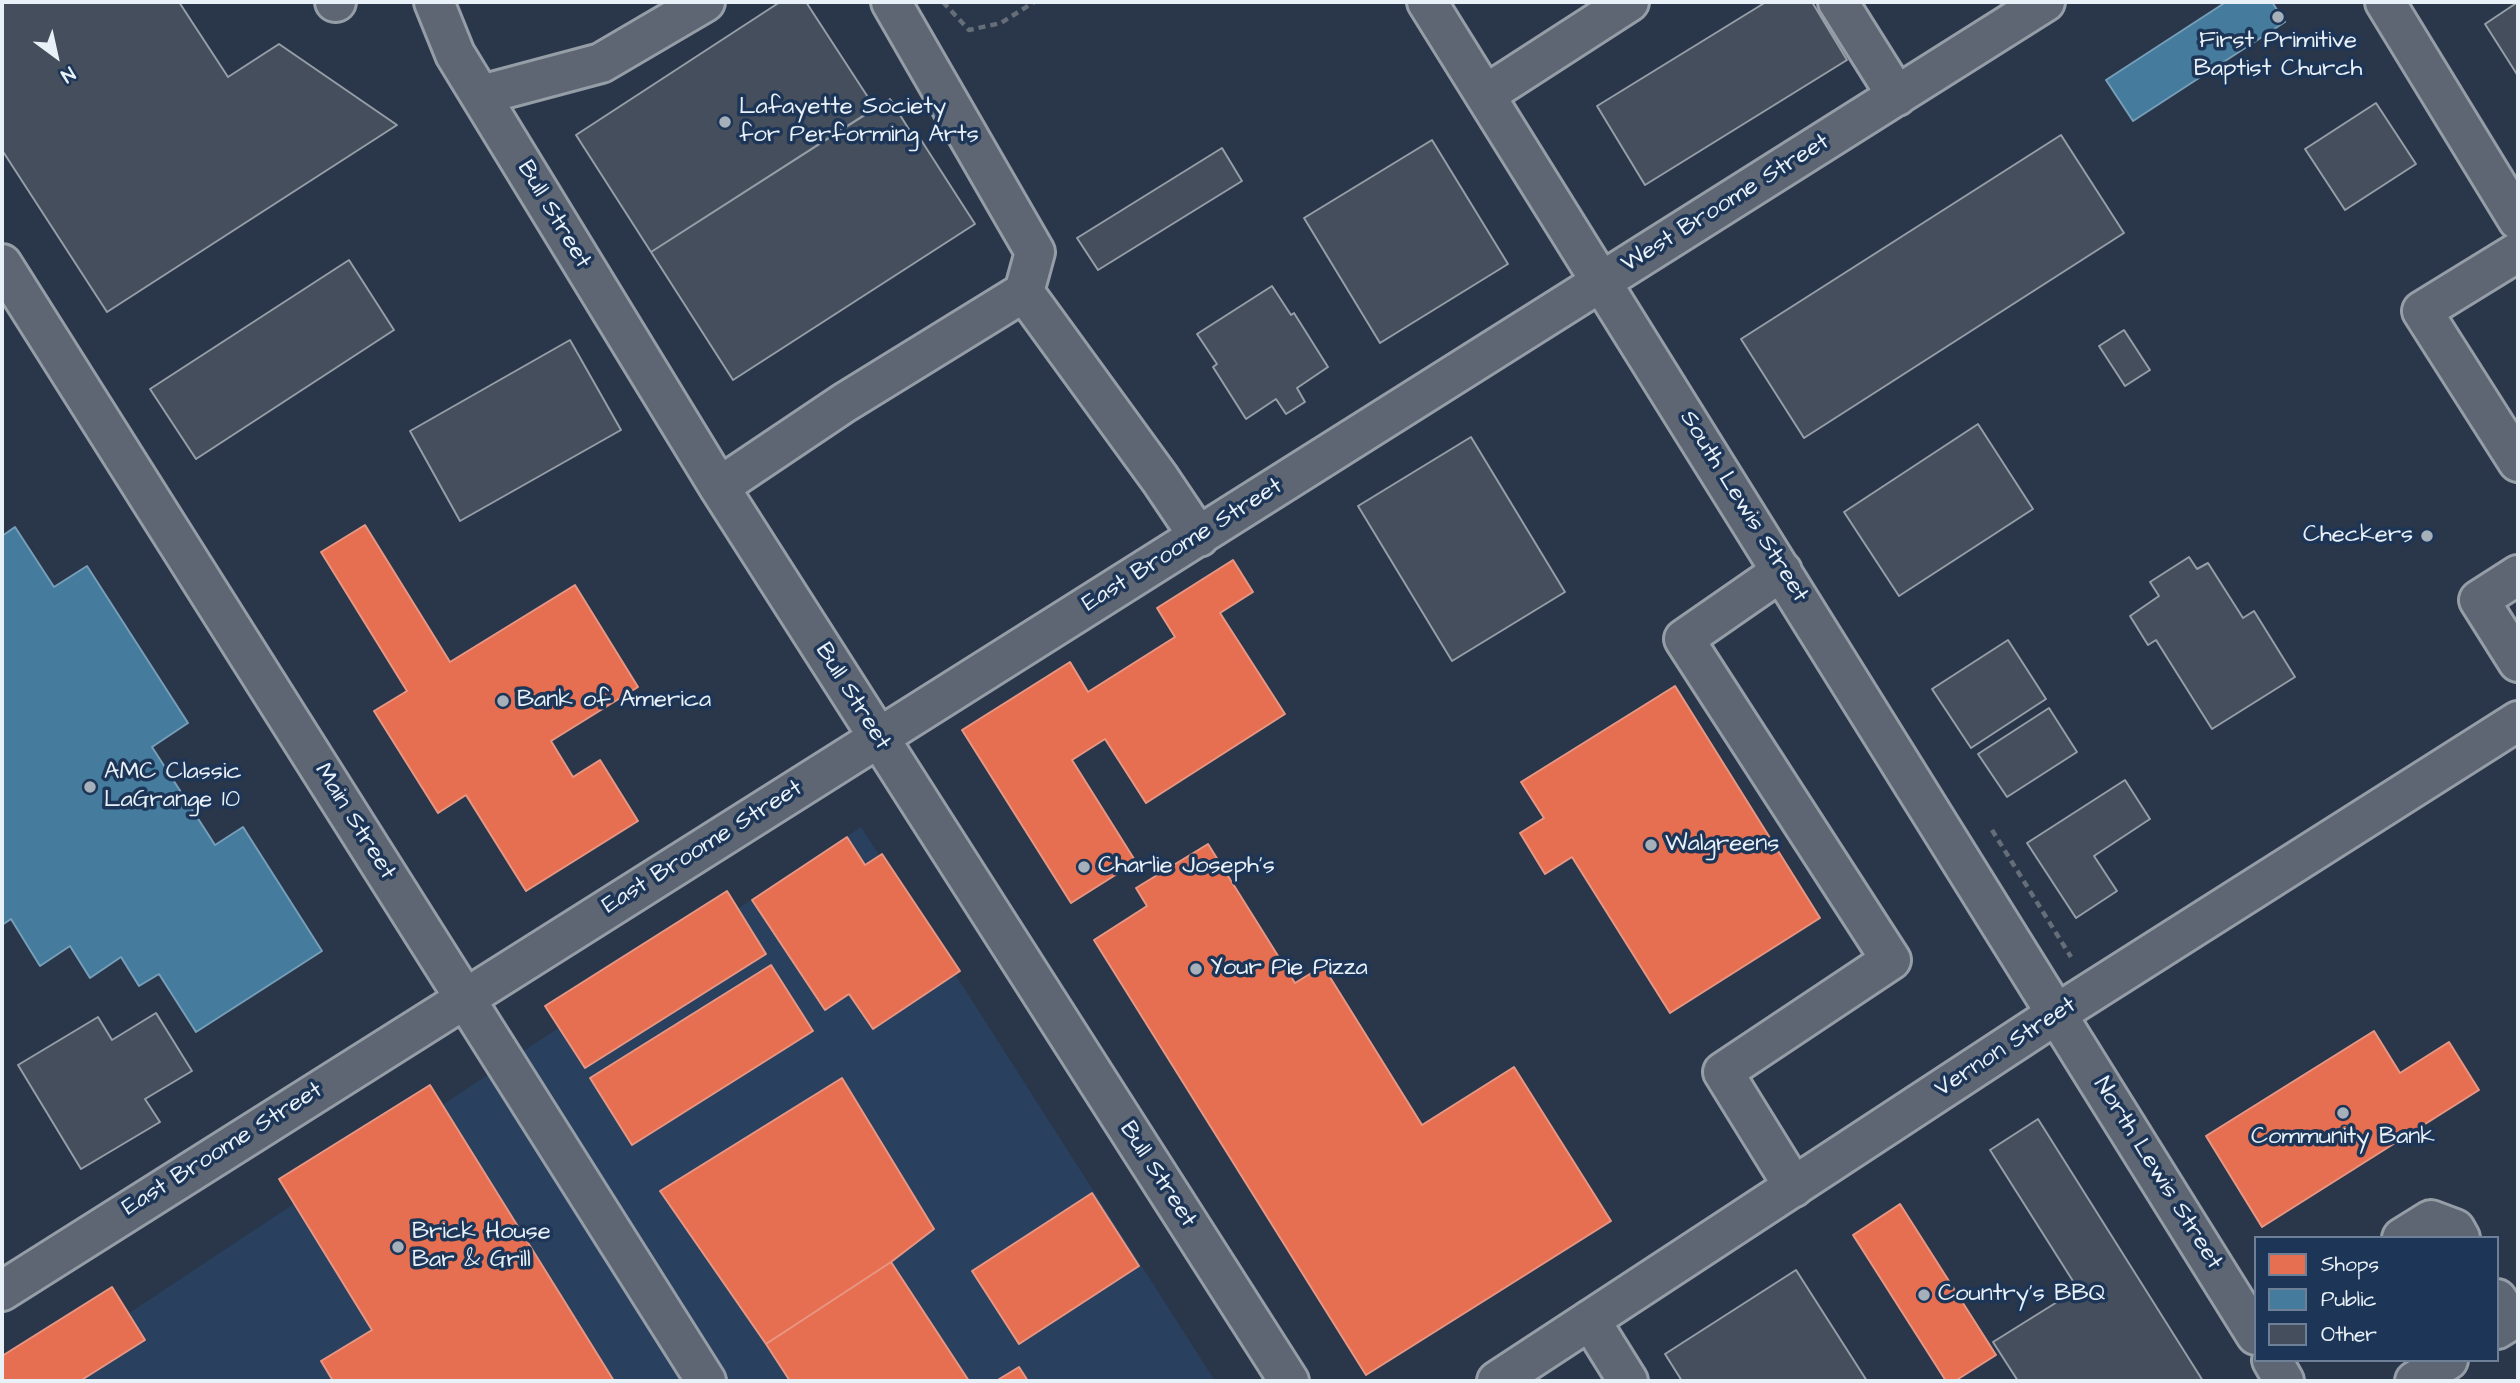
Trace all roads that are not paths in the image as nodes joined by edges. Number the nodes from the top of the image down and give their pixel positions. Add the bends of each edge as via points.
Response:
1 (434, 2) edge
2 (705, 2) edge
3 (891, 2) edge
4 (1427, 2) edge
5 (1629, 2) edge
6 (1838, 2) edge
7 (2046, 2) edge
8 (2385, 2) edge
9 (481, 95) junction
10 (1485, 95) junction
11 (1897, 96) junction
12 (2508, 182) edge
13 (2518, 220) edge
14 (2518, 252) edge
15 (2, 264) edge
16 (1602, 283) junction
17 (1024, 292) junction
18 (1405, 407) joint
19 (2518, 462) edge
20 (719, 487) junction
21 (1199, 537) junction
22 (1782, 571) junction
23 (2518, 575) edge
24 (2518, 662) edge
25 (2518, 721) edge
26 (878, 738) junction
27 (464, 997) junction
28 (2058, 1013) junction
29 (1794, 1187) junction
30 (2405, 1236) edge
31 (2459, 1236) edge
32 (2, 1291) edge
33 (1590, 1320) junction
34 (2254, 1330) edge
35 (2273, 1362) edge
36 (2445, 1362) edge
37 (706, 1381) edge
38 (1289, 1381) edge
39 (1497, 1381) edge
40 (1628, 1381) edge
41 (2284, 1381) edge
42 (2415, 1381) edge

1 - 9 street, Bull Street via 455,54
2 - 9 street via 601,63
3 - 17 street via 1035,253
4 - 10 street, South Lewis Street
5 - 10 street
6 - 11 street
7 - 11 street, West Broome Street
8 - 12 street
9 - 20 street, Bull Street
10 - 16 street, South Lewis Street
11 - 16 street, West Broome Street
12 - 13 street
14 - 19 street via 2422,311
15 - 27 street, Main Street
16 - 18 street, West Broome Street
16 - 22 street, South Lewis Street
17 - 20 street
17 - 21 street
18 - 21 street, East Broome Street
20 - 26 street, Bull Street
21 - 26 street, East Broome Street
22 - 28 street, South Lewis Street
22 - 29 street via 1684,639 1891,960 1723,1072
23 - 24 street via 2479,600
25 - 28 street, Vernon Street
26 - 27 street, East Broome Street
26 - 38 street, Bull Street
27 - 32 street, East Broome Street
27 - 37 street, Main Street
28 - 29 street, Vernon Street
28 - 34 street, North Lewis Street
29 - 33 street, Vernon Street
30 - 31 street via 2431,1220 2455,1229
33 - 39 street, Vernon Street
33 - 40 street
35 - 41 street, North Lewis Street
36 - 42 street

